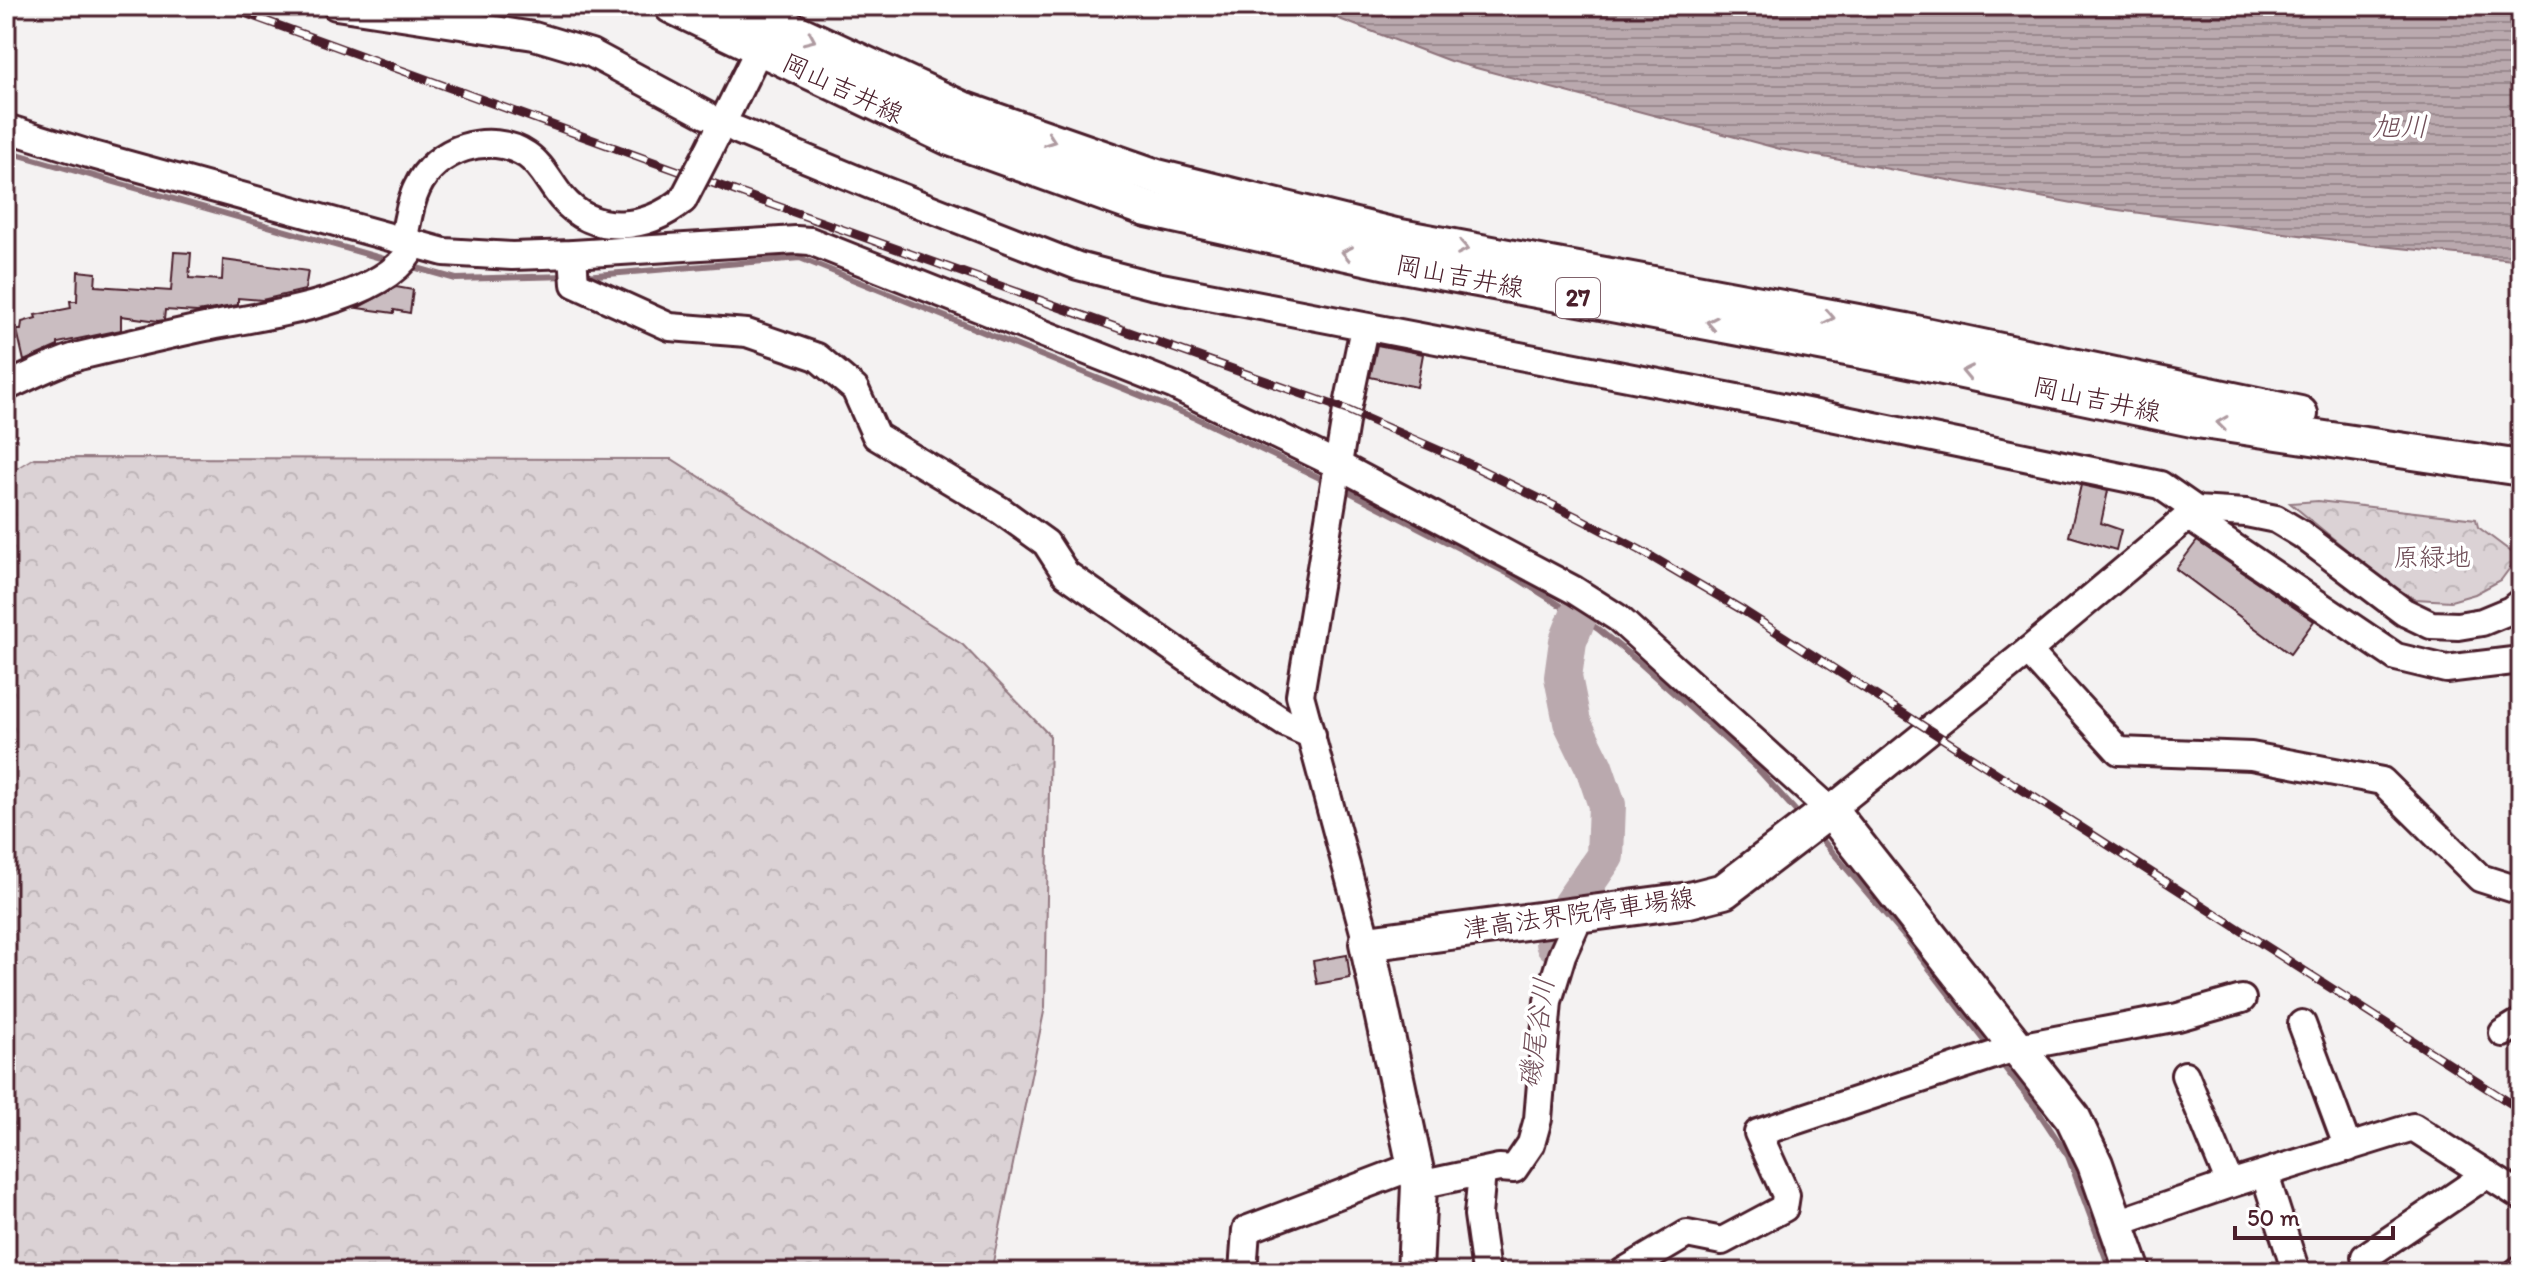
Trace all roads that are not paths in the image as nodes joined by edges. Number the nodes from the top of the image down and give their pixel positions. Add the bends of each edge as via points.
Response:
1 (336, 6) edge
2 (672, 6) edge
3 (740, 6) edge
4 (769, 25) edge
5 (706, 115) dead end
6 (6, 128) edge
7 (737, 130) dead end
8 (405, 253) junction
9 (574, 270) junction
10 (1364, 328) junction
11 (6, 387) edge
12 (2521, 466) edge
13 (1337, 479) junction
14 (2193, 514) junction
15 (2521, 602) edge
16 (2028, 651) junction
17 (2521, 660) edge
18 (1312, 735) junction
19 (1818, 820) junction
20 (2521, 891) edge
21 (1570, 916) junction
22 (1367, 943) junction
23 (2242, 999) dead end
24 (2302, 1024) dead end
25 (2002, 1053) junction
26 (2185, 1075) dead end
27 (2348, 1148) junction
28 (1497, 1170) junction
29 (2487, 1174) junction
30 (2265, 1175) junction
31 (1417, 1176) junction
32 (2230, 1184) junction
33 (2521, 1196) edge
34 (2117, 1223) junction
35 (2365, 1257) dead end
36 (1243, 1272) edge
37 (1415, 1272) edge
38 (1486, 1272) edge
39 (1623, 1272) edge
40 (2133, 1272) edge
41 (2296, 1272) edge

1 - 5 street via 534,36 591,53
2 - 4 main road, 岡山吉井線 / 27
3 - 4 main road, 岡山吉井線 / 27
4 - 8 street, bridge via 683,200 666,214 617,226 594,219 571,206 524,153 470,145 436,162 416,189
4 - 12 main road, 岡山吉井線 / 27 via 844,86 950,138 1147,209 1392,263 1900,358 2197,420
6 - 8 street
7 - 10 street via 1078,266
8 - 9 street via 485,254
8 - 11 street via 352,292 298,310 75,357
9 - 13 street via 810,241 1161,380
9 - 18 street via 670,327 747,333 817,357 855,389 876,436 1000,510 1046,543 1066,574 1217,679
10 - 13 street
10 - 14 street via 2160,485
13 - 18 street via 1300,695
13 - 19 street via 1574,590 1618,618
14 - 15 street via 2246,513 2276,519 2404,612 2431,625 2482,622
14 - 16 street
14 - 17 street via 2396,657 2446,669
16 - 19 street
16 - 20 street via 2119,751 2251,756 2382,781 2480,878
18 - 22 street
19 - 21 main road, 津高法界院停車場線 via 1724,891
19 - 25 main road
21 - 22 main road, 津高法界院停車場線
21 - 28 street via 1548,1001 1535,1132 1514,1169
22 - 31 main road
23 - 25 street
24 - 27 street
25 - 34 main road via 2073,1118
25 - 39 street via 1758,1133 1786,1195 1784,1208 1722,1241 1687,1234
26 - 32 street
27 - 29 street via 2413,1127
27 - 30 street
28 - 31 street
28 - 38 street via 1478,1215
29 - 33 street
29 - 35 street
30 - 32 street
30 - 41 street
31 - 36 street via 1246,1230
31 - 37 main road
32 - 34 street
34 - 40 main road

